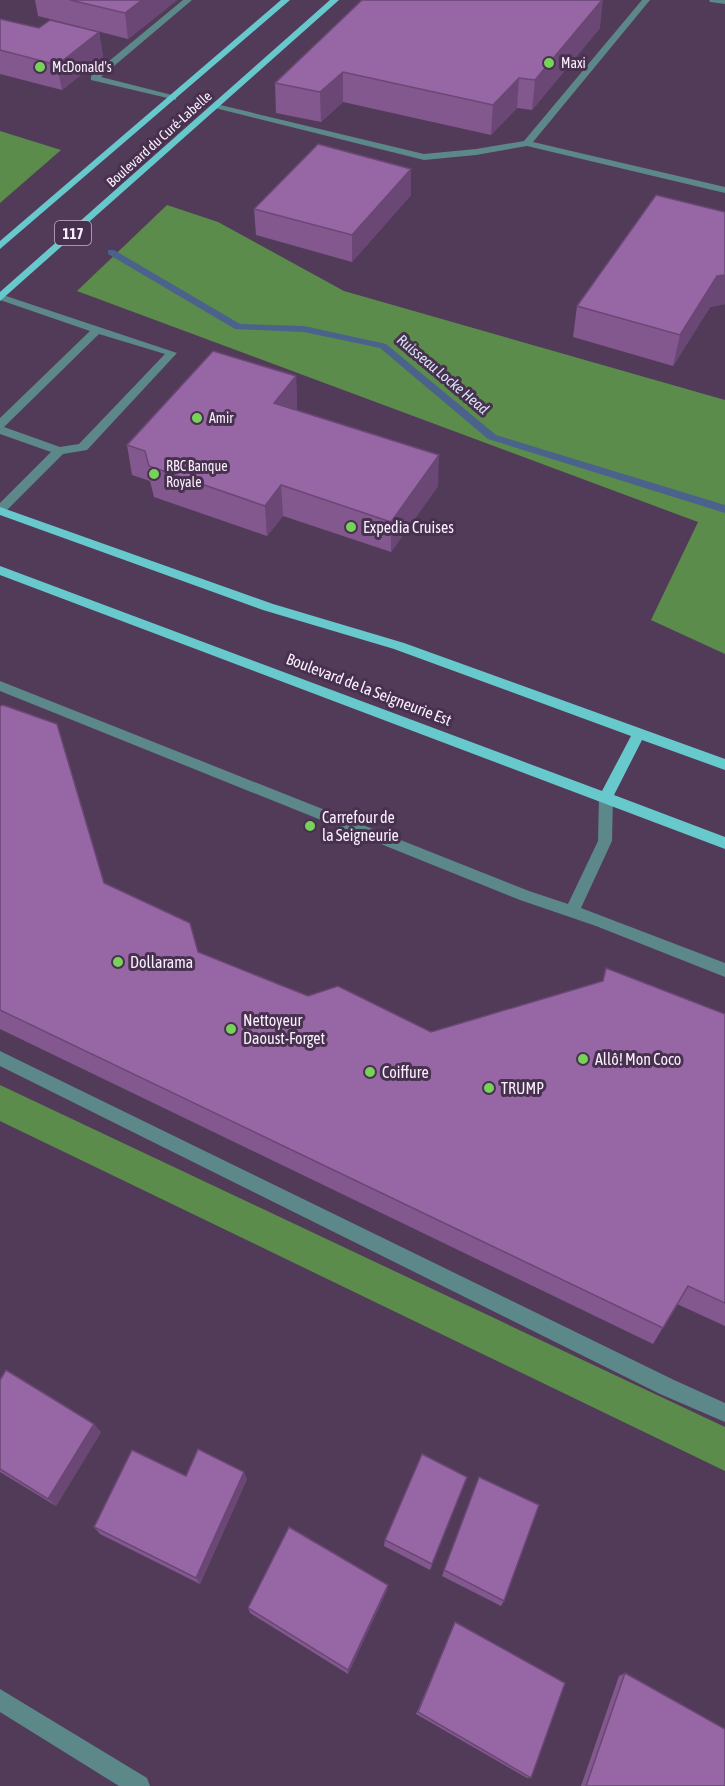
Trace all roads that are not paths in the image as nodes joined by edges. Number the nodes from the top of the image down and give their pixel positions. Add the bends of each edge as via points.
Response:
1 (188, 0) edge
2 (286, 0) edge
3 (335, 0) edge
4 (646, 0) edge
5 (713, 0) edge
6 (725, 3) edge
7 (173, 98) junction
8 (216, 107) junction
9 (527, 143) junction
10 (725, 190) edge
11 (0, 246) edge
12 (1, 297) edge
13 (98, 330) junction
14 (0, 425) edge
15 (0, 430) edge
16 (59, 451) junction
17 (0, 511) edge
18 (0, 570) edge
19 (0, 686) edge
20 (639, 733) junction
21 (725, 765) edge
22 (606, 797) junction
23 (725, 843) edge
24 (571, 913) junction
25 (725, 970) edge
26 (0, 1058) edge
27 (725, 1413) edge
28 (0, 1700) edge
29 (139, 1786) edge

1 - 7 street via 94,78
2 - 7 main road, Boulevard du Curé-Labelle / 117
3 - 8 main road, Boulevard du Curé-Labelle / 117
4 - 9 street
5 - 6 street
7 - 11 main road, Boulevard du Curé-Labelle / 117
8 - 9 street via 424,157
8 - 12 main road, Boulevard du Curé-Labelle / 117
9 - 10 street
12 - 13 street
13 - 14 street
13 - 16 street via 171,353 83,447
15 - 16 street
16 - 17 street
17 - 20 main road via 268,608 399,646
18 - 22 main road, Boulevard de la Seigneurie Est
19 - 24 street
20 - 21 main road
20 - 22 main road
22 - 23 main road, Boulevard de la Seigneurie Est
22 - 24 street via 605,841
24 - 25 street
26 - 27 street
28 - 29 street

